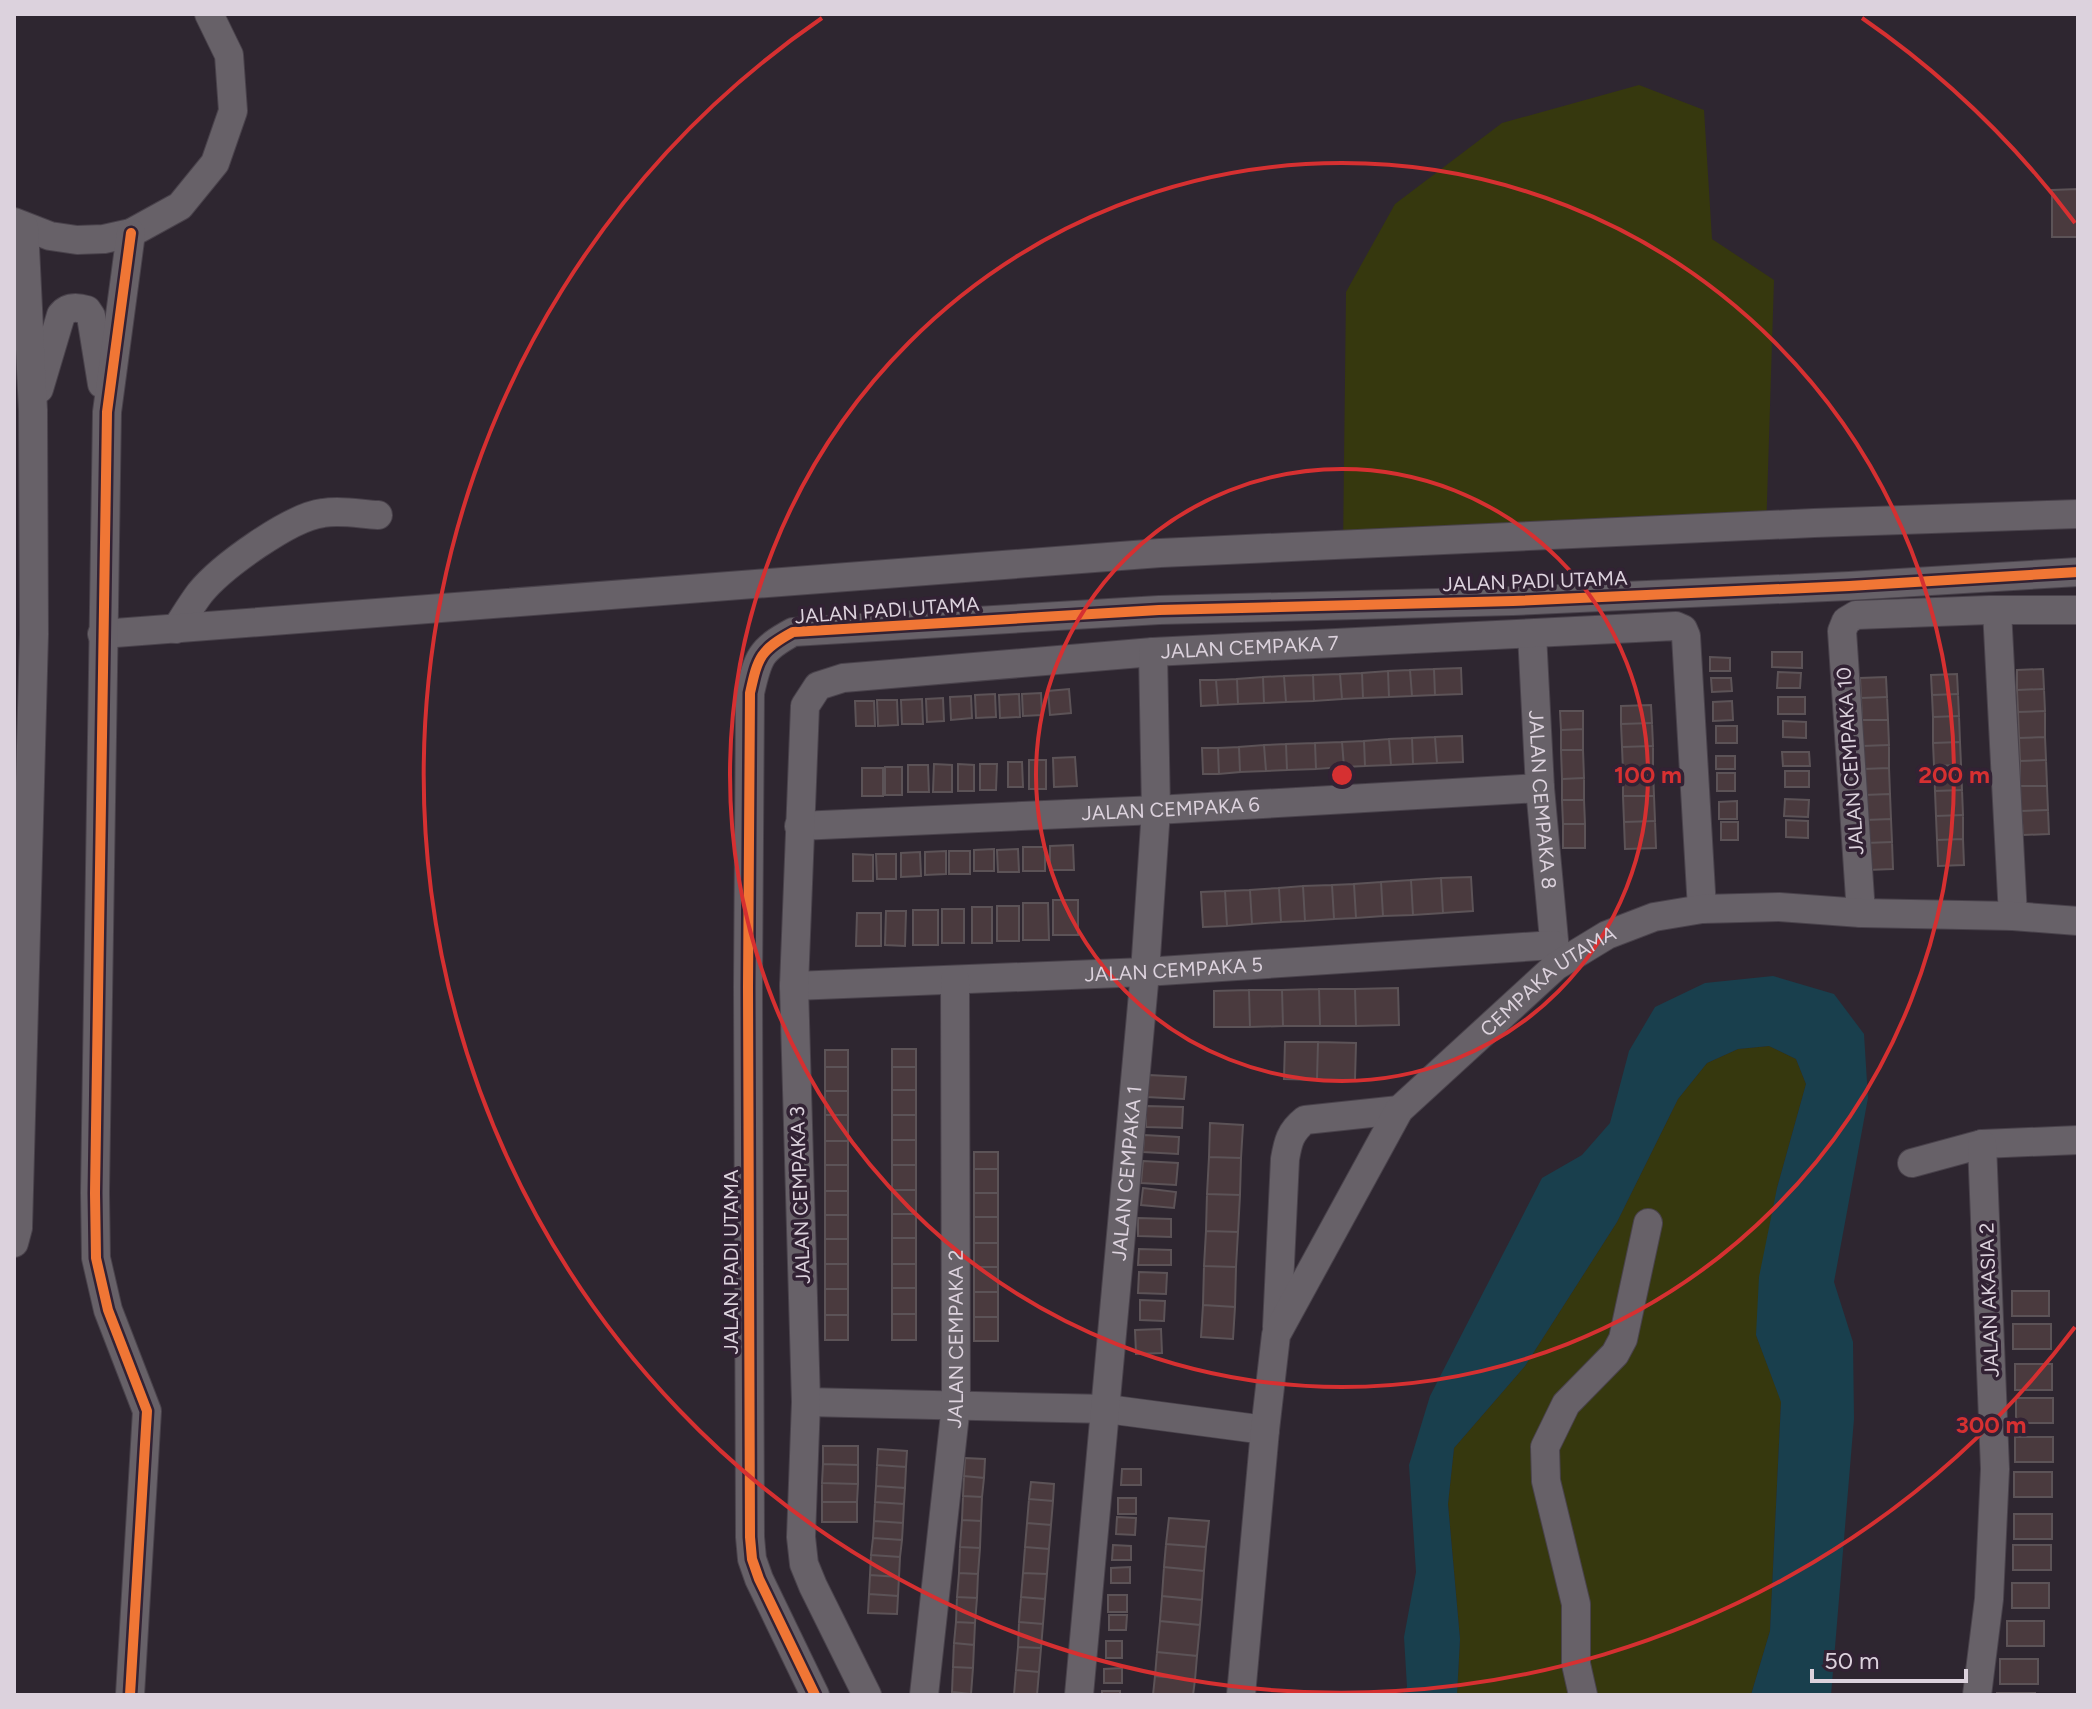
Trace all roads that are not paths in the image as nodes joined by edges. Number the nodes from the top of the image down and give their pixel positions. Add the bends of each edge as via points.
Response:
1 (209, 14) edge
2 (19, 225) edge
3 (131, 233) junction
4 (24, 401) edge
5 (107, 412) junction
6 (2078, 514) edge
7 (378, 515) dead end
8 (2078, 572) edge
9 (1997, 610) junction
10 (2078, 610) edge
11 (176, 629) junction
12 (102, 634) junction
13 (1532, 634) junction
14 (24, 635) edge
15 (1153, 652) junction
16 (818, 686) joint
17 (1540, 788) junction
18 (1156, 810) junction
19 (799, 826) junction
20 (1702, 909) junction
21 (1861, 913) junction
22 (2013, 916) junction
23 (2078, 921) edge
24 (1555, 956) junction
25 (1145, 972) junction
26 (955, 980) junction
27 (794, 986) junction
28 (1399, 1110) junction
29 (2078, 1140) edge
30 (1982, 1144) junction
31 (1912, 1163) dead end
32 (1648, 1223) dead end
33 (14, 1243) edge
34 (1276, 1335) junction
35 (806, 1402) junction
36 (956, 1405) junction
37 (1107, 1409) junction
38 (1265, 1430) junction
39 (130, 1695) edge
40 (815, 1695) edge
41 (867, 1695) edge
42 (924, 1695) edge
43 (1079, 1695) edge
44 (1241, 1695) edge
45 (1583, 1695) edge
46 (1977, 1695) edge

1 - 3 street via 229,55 233,111 215,163 180,206
2 - 3 street via 77,240
2 - 4 street
3 - 5 street
4 - 5 street via 61,315 79,308 91,316
4 - 14 street
5 - 12 street
6 - 11 street via 1160,553
7 - 11 street via 322,513 291,524 214,578
8 - 40 street, JALAN PADI UTAMA via 1528,600 1143,611 793,632 770,645 756,663 750,693 750,1537 759,1579
9 - 10 street
9 - 21 street, JALAN CEMPAKA 10 via 1856,615 1846,621 1842,631
9 - 22 street
11 - 12 street
12 - 39 street via 96,1258 108,1310 147,1411
13 - 15 street, JALAN CEMPAKA 7
13 - 17 street, JALAN CEMPAKA 8
13 - 20 street, JALAN CEMPAKA 7 via 1683,629
14 - 33 street
15 - 16 street, JALAN CEMPAKA 7 via 843,678
15 - 18 street, JALAN CEMPAKA 1
16 - 19 street, JALAN CEMPAKA 3 via 805,706
17 - 18 street, JALAN CEMPAKA 6
17 - 24 street, JALAN CEMPAKA 8
18 - 19 street, JALAN CEMPAKA 6
18 - 25 street, JALAN CEMPAKA 1
19 - 27 street, JALAN CEMPAKA 3
20 - 21 street, CEMPAKA UTAMA
20 - 24 street, CEMPAKA UTAMA via 1654,917
21 - 22 street, CEMPAKA UTAMA
22 - 23 street, CEMPAKA UTAMA
24 - 25 street, JALAN CEMPAKA 5
24 - 28 street, CEMPAKA UTAMA
25 - 26 street, JALAN CEMPAKA 5
25 - 37 street, JALAN CEMPAKA 1
26 - 27 street, JALAN CEMPAKA 5
26 - 36 street, JALAN CEMPAKA 2
27 - 35 street, JALAN CEMPAKA 3
28 - 34 street, CEMPAKA UTAMA
28 - 34 street via 1305,1120 1288,1138
29 - 30 street
30 - 31 street
30 - 46 street, JALAN AKASIA 2 via 1995,1469 1989,1599
32 - 45 street via 1623,1339 1566,1404 1545,1447 1546,1481 1576,1604 1576,1664
34 - 38 street, CEMPAKA UTAMA
35 - 36 street
35 - 41 street, JALAN CEMPAKA 3 via 804,1564
36 - 37 street
36 - 42 street, JALAN CEMPAKA 2
37 - 38 street
37 - 43 street, JALAN CEMPAKA 1
38 - 44 street, CEMPAKA UTAMA

